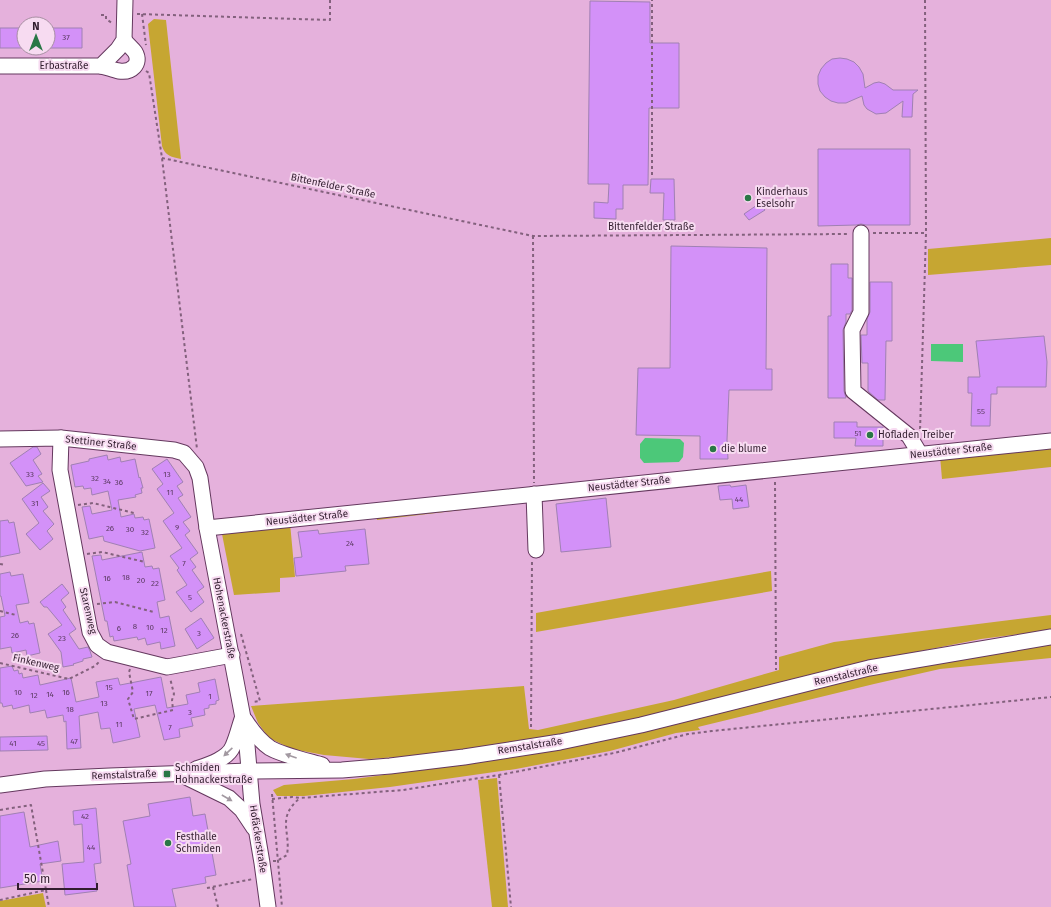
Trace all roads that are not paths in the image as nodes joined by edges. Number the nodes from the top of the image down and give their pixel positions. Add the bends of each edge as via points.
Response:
1 (125, 7) edge
2 (124, 40) junction
3 (0, 66) edge
4 (101, 66) junction
5 (861, 234) road end
6 (61, 438) junction
7 (0, 439) edge
8 (1051, 440) edge
9 (920, 454) junction
10 (196, 467) joint
11 (534, 494) junction
12 (206, 528) junction
13 (536, 550) road end
14 (1051, 637) edge
15 (232, 655) junction
16 (242, 717) junction
17 (342, 770) junction
18 (249, 771) junction
19 (180, 773) junction
20 (0, 785) edge
21 (258, 834) junction
22 (268, 907) edge

1 - 2 street
2 - 4 street, Erbastraße
2 - 4 street via 136,54 135,67 120,71
3 - 4 street, Erbastraße
5 - 9 street via 862,312 852,330 853,392 909,436
6 - 7 street, Stettiner Straße
6 - 10 street, Stettiner Straße via 174,450 184,453
6 - 15 street, Starenweg via 60,470 90,632 97,645 107,652 167,667
8 - 9 street, Neustädter Straße
9 - 11 street, Neustädter Straße
10 - 12 street, Hohenackerstraße via 200,478
11 - 12 street, Neustädter Straße
11 - 13 street
12 - 15 street, Hohenackerstraße
14 - 17 street, Remstalstraße via 869,668 641,725 560,742 464,757
15 - 16 street, Hohenackerstraße
17 -> 16 street via 271,749
16 - 18 street, Hohenackerstraße
16 -> 19 street via 229,753 211,764
17 - 18 street, Remstalstraße
18 - 19 street, Remstalstraße
18 - 21 street, Hofäckerstraße
19 - 20 street, Remstalstraße via 45,779
19 -> 21 street via 234,802
21 - 22 street, Hofäckerstraße

